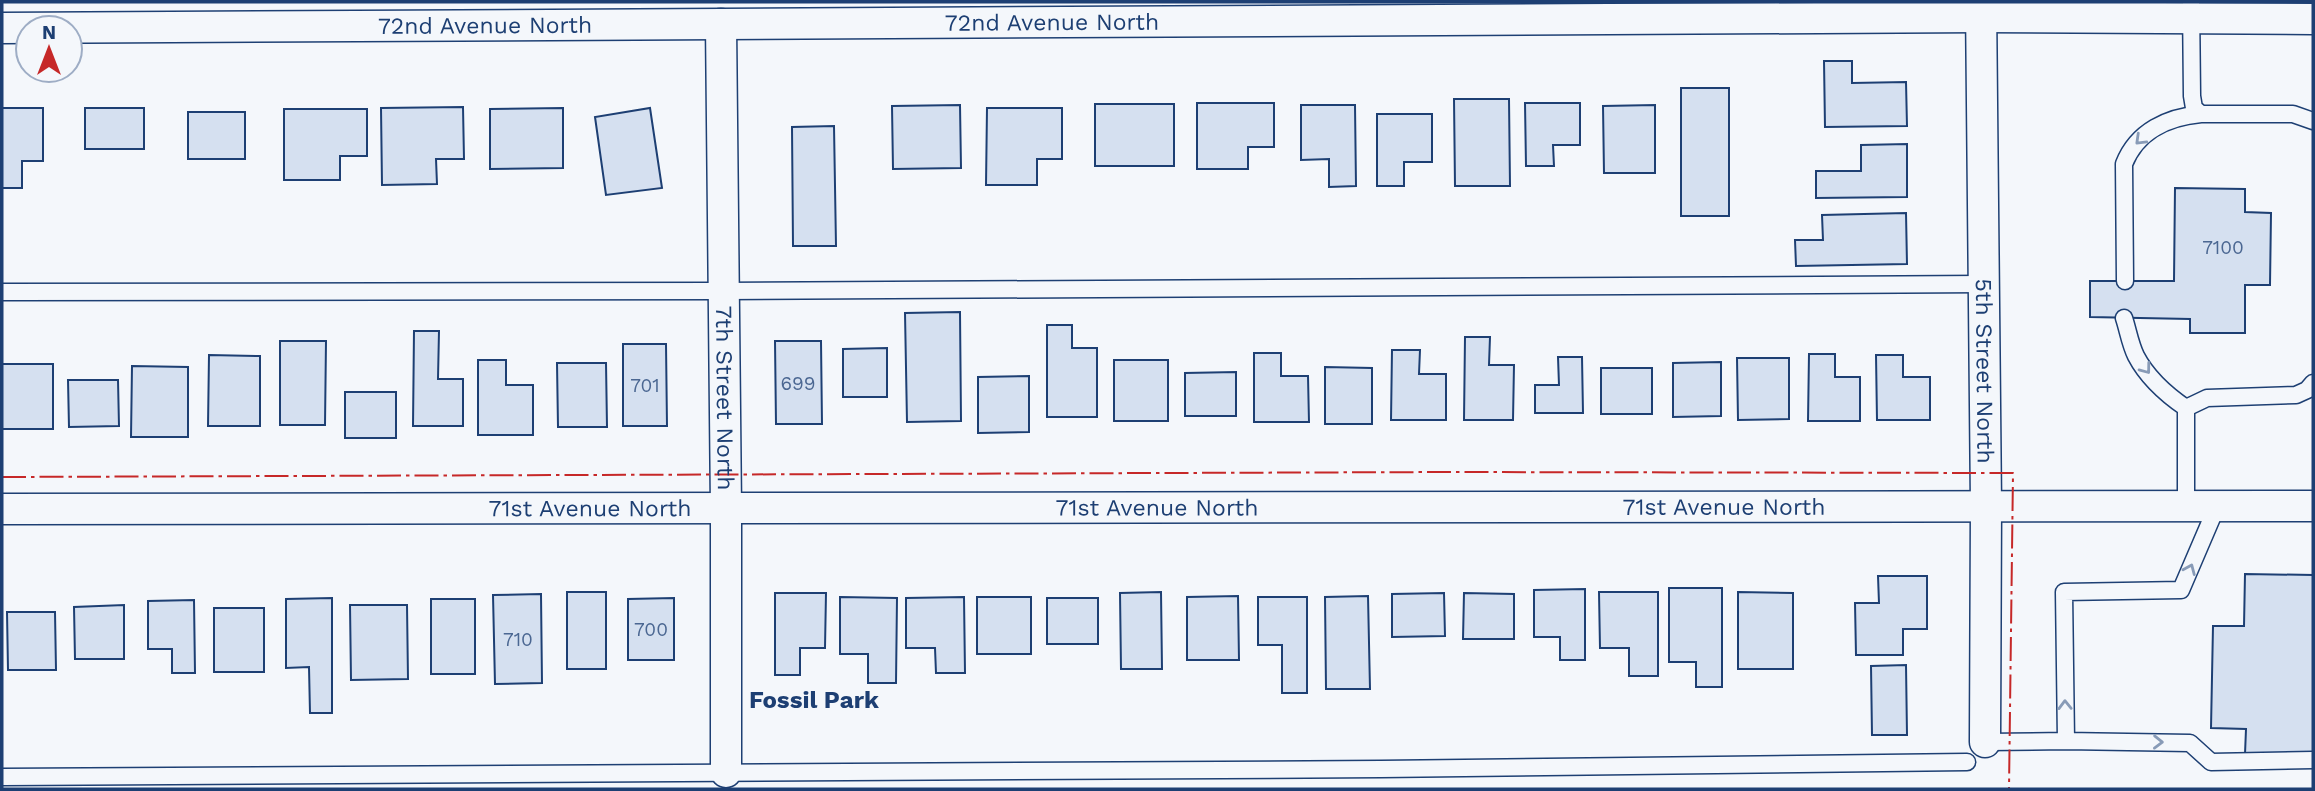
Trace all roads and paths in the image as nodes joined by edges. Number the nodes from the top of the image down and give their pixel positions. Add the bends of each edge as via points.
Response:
1 (1982, 9) edge
2 (2191, 10) edge
3 (2227, 10) edge
4 (445, 13) edge
5 (2313, 19) edge
6 (721, 24) junction
7 (2, 27) edge
8 (2201, 114) junction
9 (2313, 121) edge
10 (2125, 281) dead end
11 (1984, 284) junction
12 (723, 290) junction
13 (2, 292) edge
14 (2124, 318) dead end
15 (2313, 383) edge
16 (2186, 408) junction
17 (1986, 505) junction
18 (2186, 506) junction
19 (2217, 506) junction
20 (2313, 506) edge
21 (2, 509) edge
22 (726, 509) junction
23 (2066, 741) junction
24 (1976, 752) junction
25 (2313, 760) edge
26 (726, 772) junction
27 (2, 777) edge

1 - 2 street, 72nd Avenue North
1 - 6 street, 72nd Avenue North
1 - 11 street, 5th Street North
2 - 3 street, 72nd Avenue North
2 - 8 lane via 2192,96 2194,108
3 - 5 street, 72nd Avenue North
4 - 6 street, 72nd Avenue North
4 - 7 street, 72nd Avenue North
6 - 12 street, 7th Street North
8 - 9 lane via 2293,114
8 -> 10 lane via 2182,116 2154,128 2129,152 2124,164
11 - 12 lane
11 - 17 street, 5th Street North
12 - 13 lane
12 - 22 street, 7th Street North
14 -> 16 lane via 2136,355 2169,397
15 - 16 lane via 2296,395 2207,398
16 - 18 lane
17 - 18 street, 71st Avenue North
17 - 22 street, 71st Avenue North
17 - 24 street, 5th Street North
18 - 19 street, 71st Avenue North
19 - 20 street, 71st Avenue North
23 -> 19 lane via 2064,592 2181,590
21 - 22 street, 71st Avenue North
22 - 26 street, 7th Street North
23 - 24 lane
23 -> 25 lane via 2190,743 2211,762
24 - 26 lane via 1367,769
26 - 27 lane

